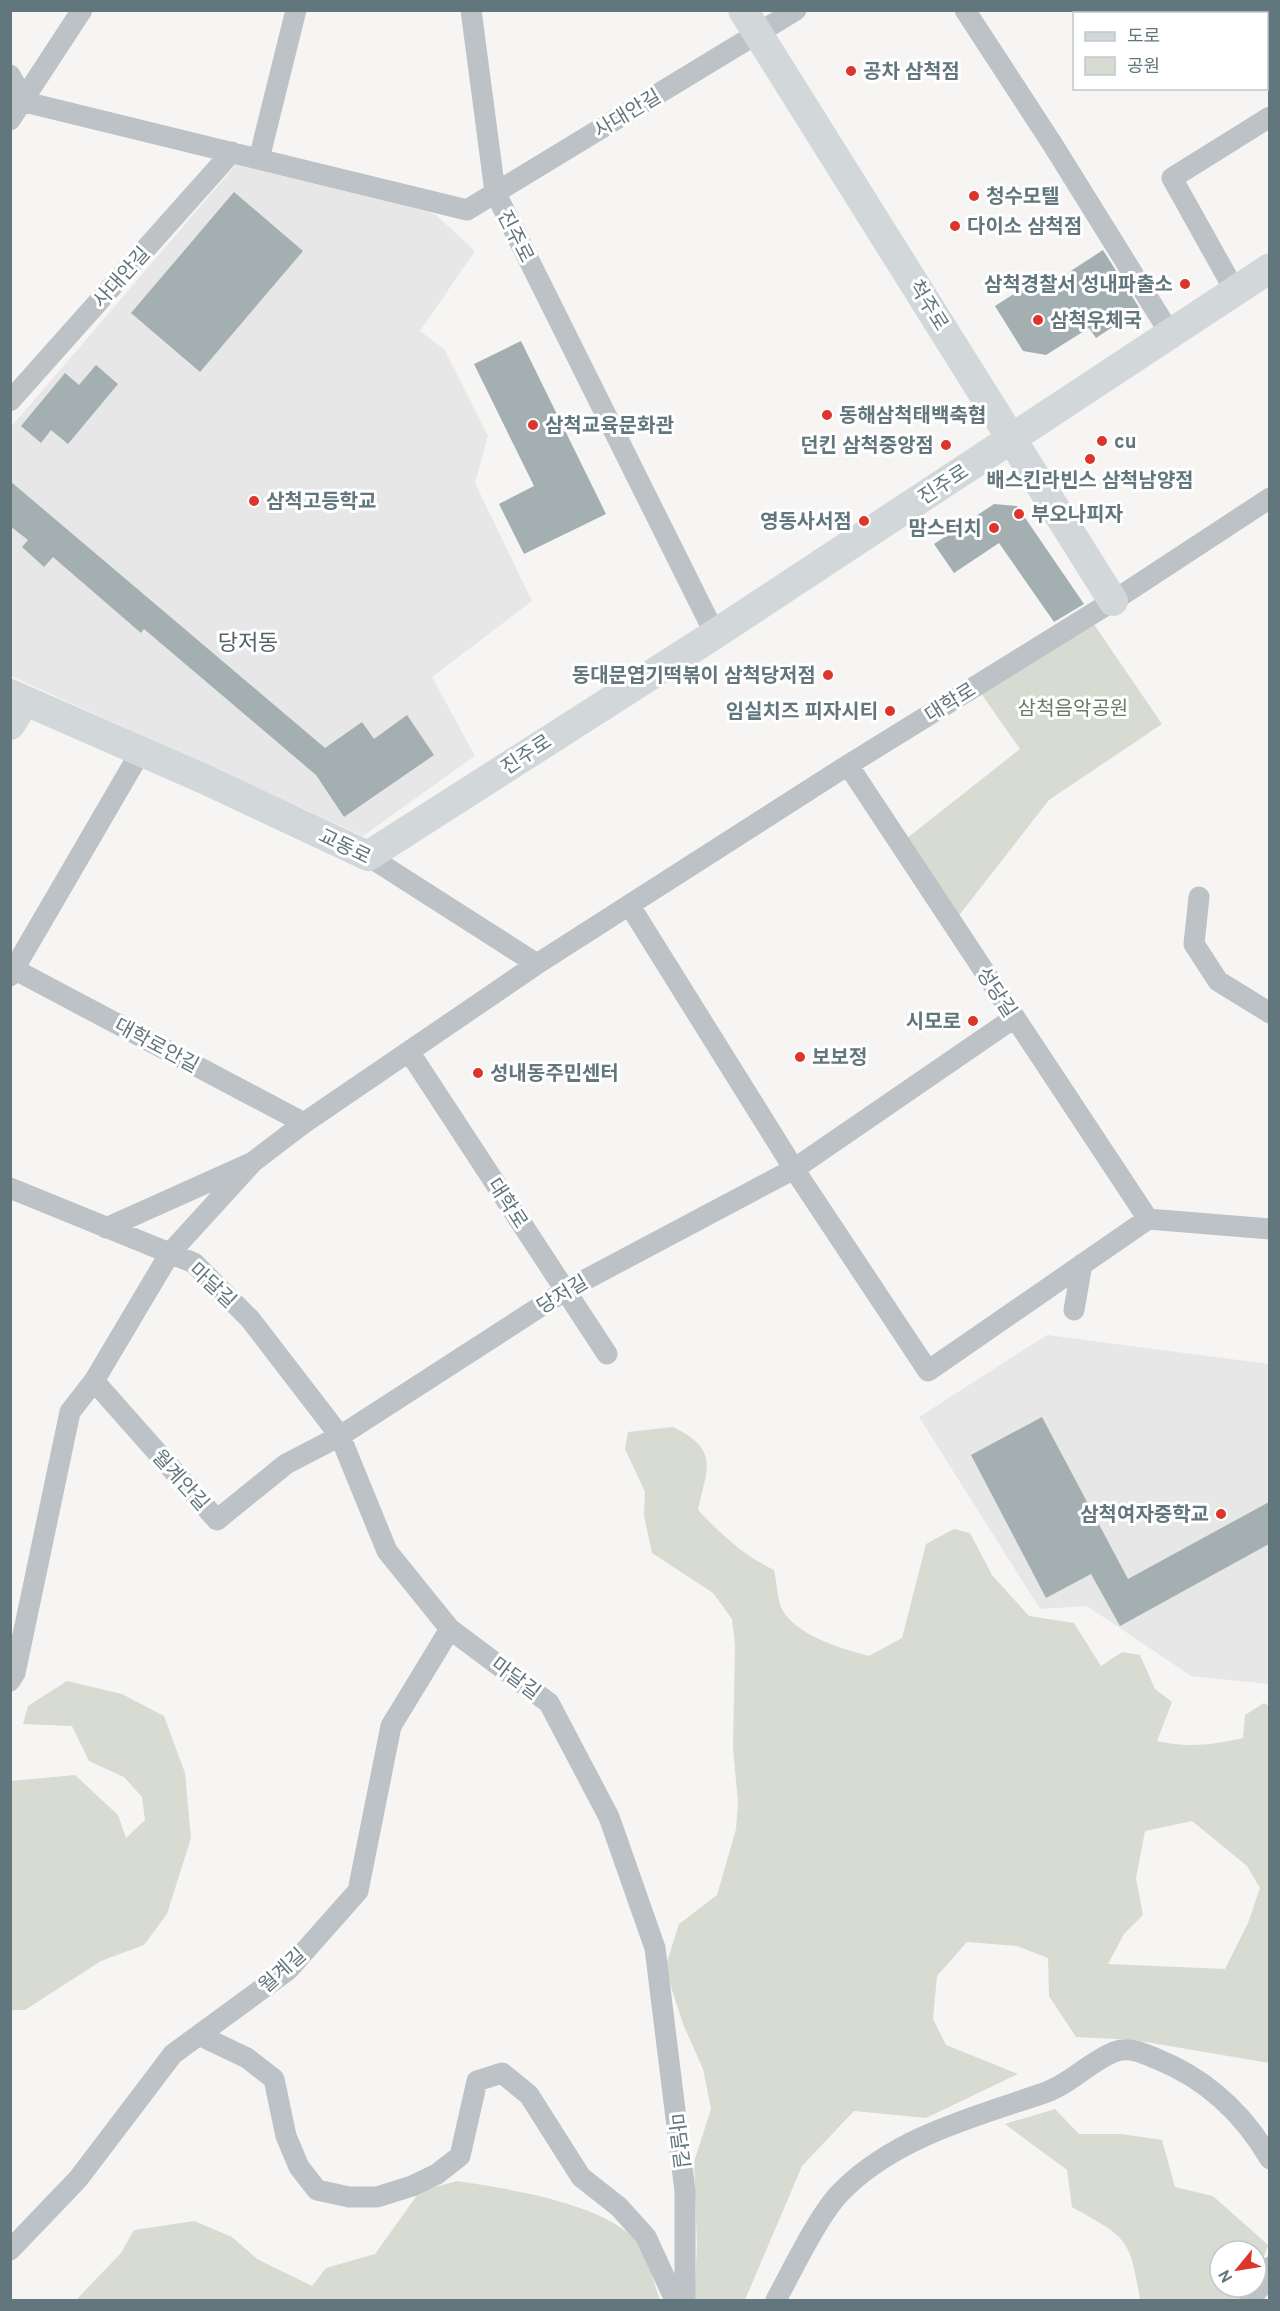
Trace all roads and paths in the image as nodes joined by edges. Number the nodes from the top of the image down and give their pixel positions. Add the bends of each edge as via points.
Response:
1 (82, 10) edge
2 (296, 10) edge
3 (471, 10) edge
4 (796, 10) edge
5 (965, 10) edge
6 (751, 22) edge
7 (10, 75) edge
8 (25, 102) junction
9 (1269, 117) edge
10 (10, 120) edge
11 (232, 152) junction
12 (259, 159) junction
13 (495, 192) junction
14 (1269, 268) edge
15 (1235, 291) junction
16 (1172, 335) junction
17 (10, 401) edge
18 (1013, 439) junction
19 (1269, 498) edge
20 (1113, 601) junction
21 (715, 634) junction
22 (15, 707) edge
23 (141, 751) junction
24 (848, 765) junction
25 (368, 856) junction
26 (1199, 897) dead end
27 (630, 906) junction
28 (537, 964) junction
29 (12, 971) edge
30 (1269, 1013) edge
31 (1014, 1018) junction
32 (410, 1053) junction
33 (304, 1124) junction
34 (253, 1162) junction
35 (794, 1169) junction
36 (10, 1188) edge
37 (1148, 1219) junction
38 (106, 1228) junction
39 (1269, 1229) edge
40 (170, 1253) junction
41 (1082, 1264) junction
42 (566, 1290) junction
43 (1074, 1310) dead end
44 (607, 1354) dead end
45 (94, 1381) junction
46 (340, 1436) junction
47 (450, 1629) junction
48 (10, 1681) edge
49 (199, 2035) junction
50 (1269, 2159) edge
51 (10, 2250) edge
52 (1269, 2267) edge
53 (675, 2301) edge
54 (685, 2301) edge
55 (776, 2301) edge
56 (1250, 2301) edge

1 - 8 street
2 - 12 street
3 - 13 street
4 - 6 street, 사대안길
5 - 16 street
6 - 13 street, 사대안길
6 - 18 street, 척주로
7 - 8 street
8 - 10 street
8 - 11 street, 사대안길
9 - 15 street via 1173,178
11 - 12 street, 사대안길
11 - 17 street, 사대안길
12 - 13 street, 사대안길 via 467,210
13 - 21 street, 진주로
14 - 15 street, 진주로
15 - 16 street, 진주로
16 - 18 street, 진주로
18 - 20 street, 척주로
18 - 21 street, 진주로
19 - 20 street, 대학로
20 - 24 street, 대학로
21 - 25 street, 진주로
22 - 23 street, 교동로
23 - 25 street, 교동로
23 - 29 street
24 - 27 street, 대학로
24 - 31 street, 성당길
25 - 28 street, 교동로
26 - 30 street via 1194,944 1218,981
27 - 28 street, 대학로
27 - 35 street
28 - 32 street, 대학로
29 - 33 street, 대학로안길
31 - 35 street, 당저길
31 - 37 street, 성당길
32 - 33 street, 대학로
32 - 42 street, 대학로
33 - 34 street, 대학로
34 - 38 street, 대학로
34 - 40 street, 대학로
35 - 41 street via 928,1371
35 - 42 street, 당저길
36 - 38 street
37 - 39 street
37 - 41 street
38 - 40 street, 마달길
40 - 45 street
40 - 46 street, 마달길 via 194,1263 250,1319
41 - 43 street
42 - 44 street, 대학로
42 - 46 street, 당저길
45 - 46 street, 월계안길 via 216,1520 286,1464
45 - 48 street via 70,1412 15,1673
46 - 47 street, 마달길 via 387,1551
47 - 49 street, 월계길 via 391,1726 358,1892 288,1970
47 - 54 street, 마달길 via 549,1703 609,1817 640,1905 655,1948 685,2191
49 - 51 street, 월계길 via 173,2054 78,2179
49 - 53 street via 247,2058 274,2079 286,2136 299,2167 317,2190 349,2197 377,2197 412,2186 437,2174 460,2156 477,2081 502,2073 529,2095 581,2177 619,2207 646,2238
50 - 55 street via 1253,2130 1215,2091 1183,2069 1134,2050 1115,2052 1051,2091 937,2130 889,2154 840,2193
52 - 56 street via 1266,2280

